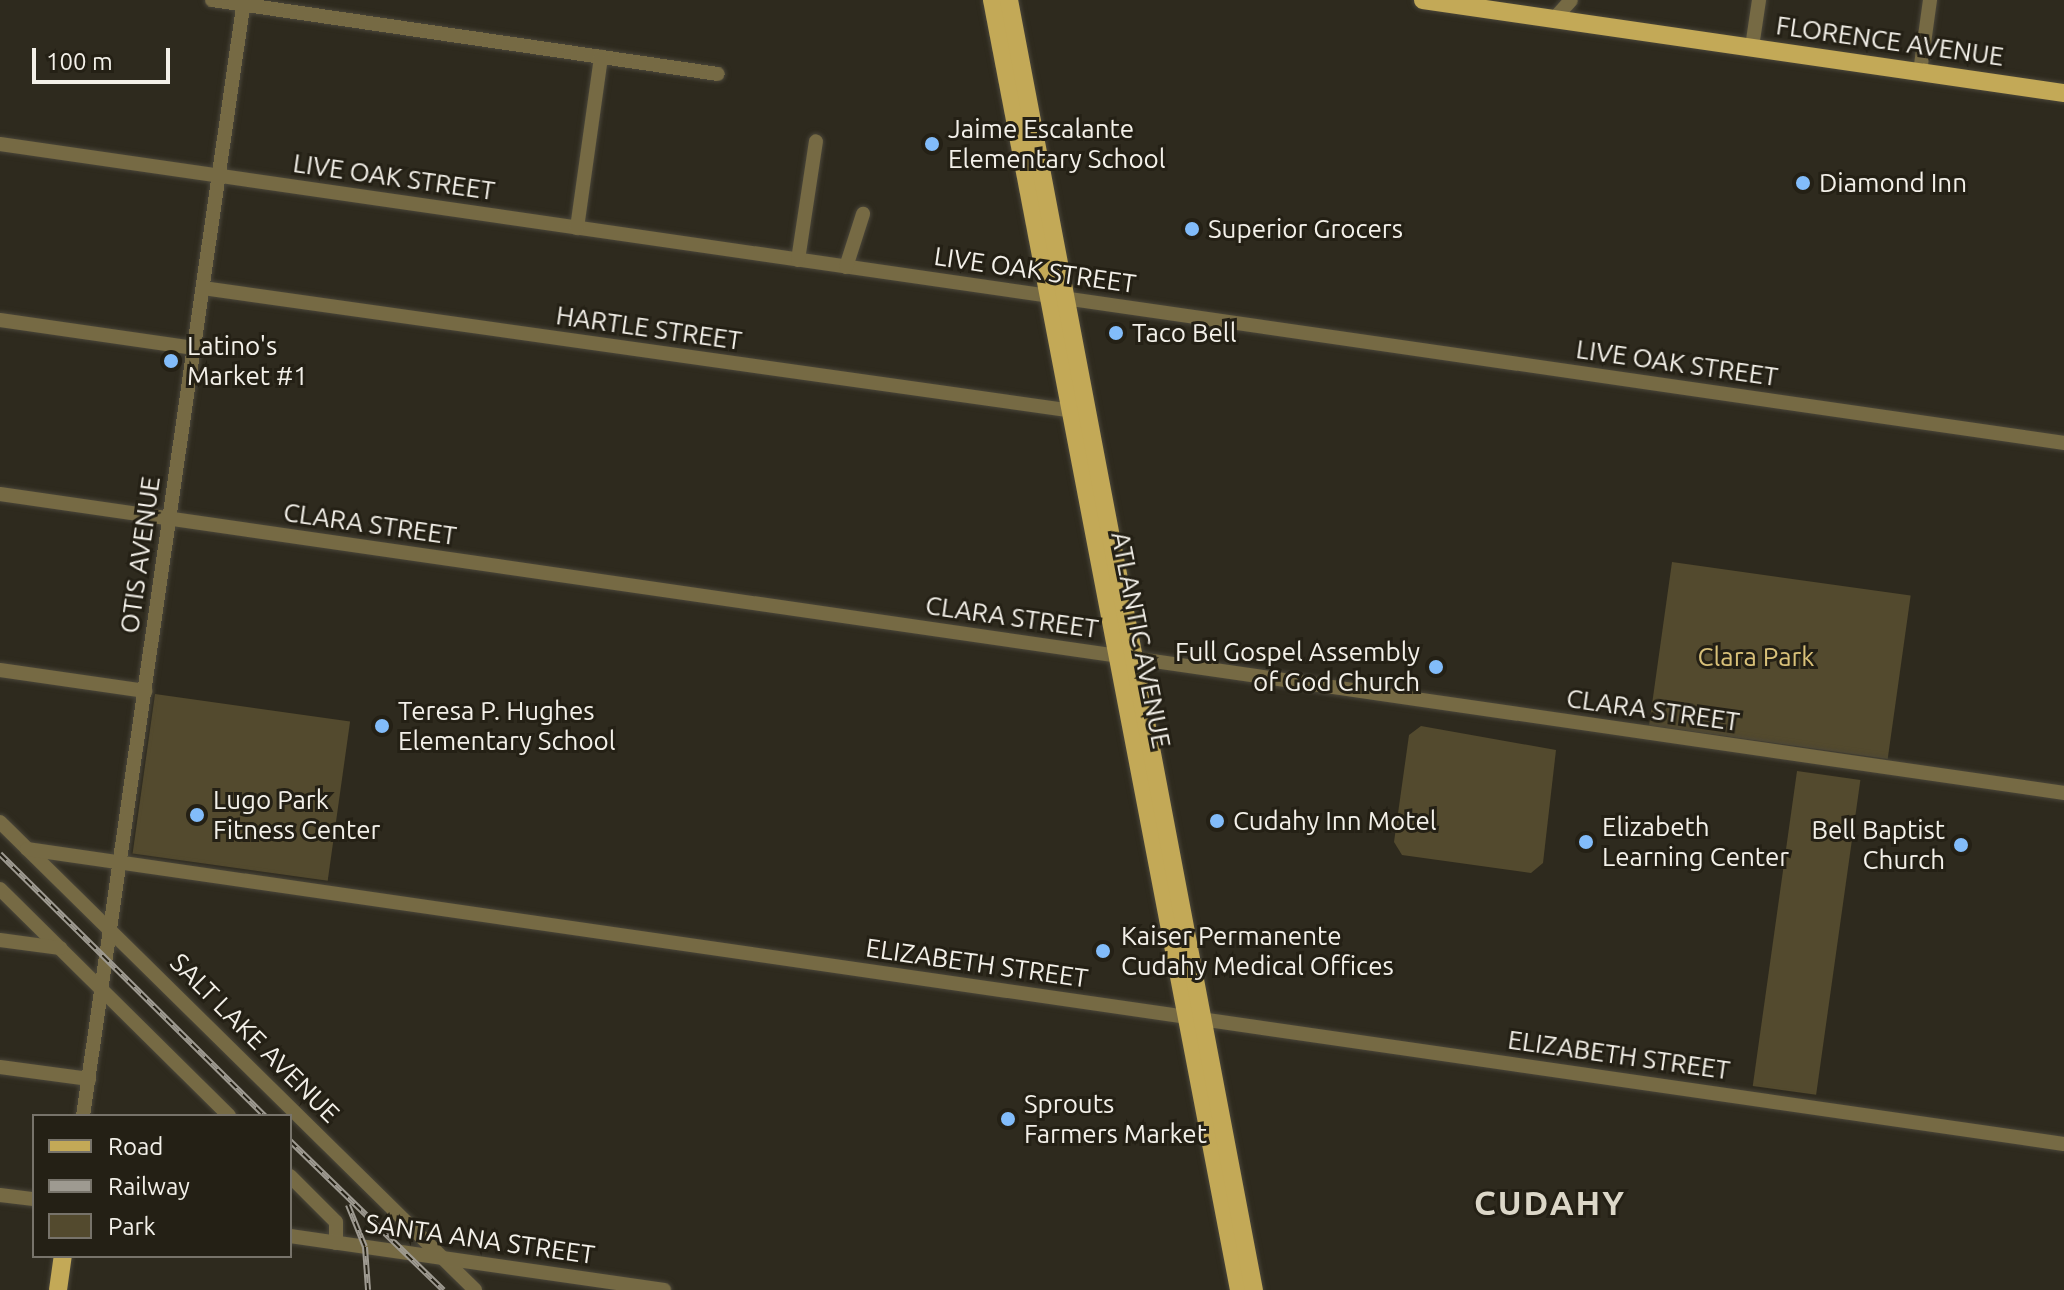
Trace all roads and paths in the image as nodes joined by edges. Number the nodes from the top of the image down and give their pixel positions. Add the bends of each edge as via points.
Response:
1 (212, 0) edge
2 (992, 0) edge
3 (1009, 0) edge
4 (1423, 0) edge
5 (1571, 0) edge
6 (1759, 0) edge
7 (1930, 0) edge
8 (244, 2) edge
9 (1554, 19) junction
10 (1752, 47) junction
11 (601, 57) junction
12 (1920, 72) junction
13 (718, 74) dead end
14 (2064, 93) edge
15 (816, 141) dead end
16 (0, 144) edge
17 (219, 176) junction
18 (863, 214) dead end
19 (577, 228) junction
20 (798, 260) junction
21 (846, 267) junction
22 (203, 288) junction
23 (1058, 298) junction
24 (0, 320) edge
25 (194, 348) junction
26 (1080, 412) junction
27 (2064, 443) edge
28 (0, 494) edge
29 (169, 519) junction
30 (1126, 658) junction
31 (0, 670) edge
32 (145, 691) junction
33 (2064, 793) edge
34 (0, 822) edge
35 (27, 849) junction
36 (120, 863) junction
37 (0, 889) edge
38 (110, 929) junction
39 (0, 940) edge
40 (60, 948) junction
41 (102, 989) junction
42 (1194, 1018) junction
43 (0, 1067) edge
44 (89, 1079) junction
45 (83, 1114) edge
46 (227, 1114) edge
47 (2064, 1144) edge
48 (292, 1178) edge
49 (0, 1195) edge
50 (32, 1199) edge
51 (292, 1236) edge
52 (336, 1243) junction
53 (440, 1257) junction
54 (63, 1258) edge
55 (58, 1290) edge
56 (475, 1290) edge
57 (664, 1290) edge
58 (1239, 1290) edge
59 (1254, 1290) edge

1 - 8 street
2 - 23 main road, ATLANTIC AVENUE
3 - 23 main road, ATLANTIC AVENUE
4 - 9 main road, FLORENCE AVENUE
5 - 9 street
6 - 10 street
7 - 12 street
8 - 11 street
8 - 17 street, OTIS AVENUE
9 - 10 main road, FLORENCE AVENUE
10 - 12 main road, FLORENCE AVENUE
11 - 13 street
11 - 19 street
12 - 14 main road, FLORENCE AVENUE
15 - 20 street
16 - 17 street, LIVE OAK STREET
17 - 19 street, LIVE OAK STREET
17 - 22 street, OTIS AVENUE
18 - 21 street
19 - 20 street, LIVE OAK STREET
20 - 21 street, LIVE OAK STREET
21 - 23 street, LIVE OAK STREET
22 - 25 street, OTIS AVENUE
22 - 26 street, HARTLE STREET
23 - 26 main road, ATLANTIC AVENUE
23 - 27 street, LIVE OAK STREET
24 - 25 street
25 - 29 street, OTIS AVENUE
26 - 30 main road, ATLANTIC AVENUE
28 - 29 street, CLARA STREET
29 - 30 street, CLARA STREET
29 - 32 street, OTIS AVENUE
30 - 33 street, CLARA STREET
30 - 42 main road, ATLANTIC AVENUE
31 - 32 street
32 - 36 street, OTIS AVENUE
34 - 35 street, SALT LAKE AVENUE
35 - 36 street, ELIZABETH STREET
35 - 38 street, SALT LAKE AVENUE
36 - 38 street, OTIS AVENUE
36 - 42 street, ELIZABETH STREET
37 - 40 street
38 - 41 street, OTIS AVENUE
38 - 53 street, SALT LAKE AVENUE
39 - 40 street
40 - 41 street
41 - 44 street, OTIS AVENUE
41 - 46 street
42 - 47 street, ELIZABETH STREET
42 - 58 main road, ATLANTIC AVENUE
42 - 59 main road, ATLANTIC AVENUE
43 - 44 street
44 - 45 street, OTIS AVENUE
48 - 52 street via 336,1222
49 - 50 street
51 - 52 street, SANTA ANA STREET
52 - 53 street, SANTA ANA STREET
53 - 56 street, SALT LAKE AVENUE
53 - 57 street, SANTA ANA STREET
54 - 55 main road

